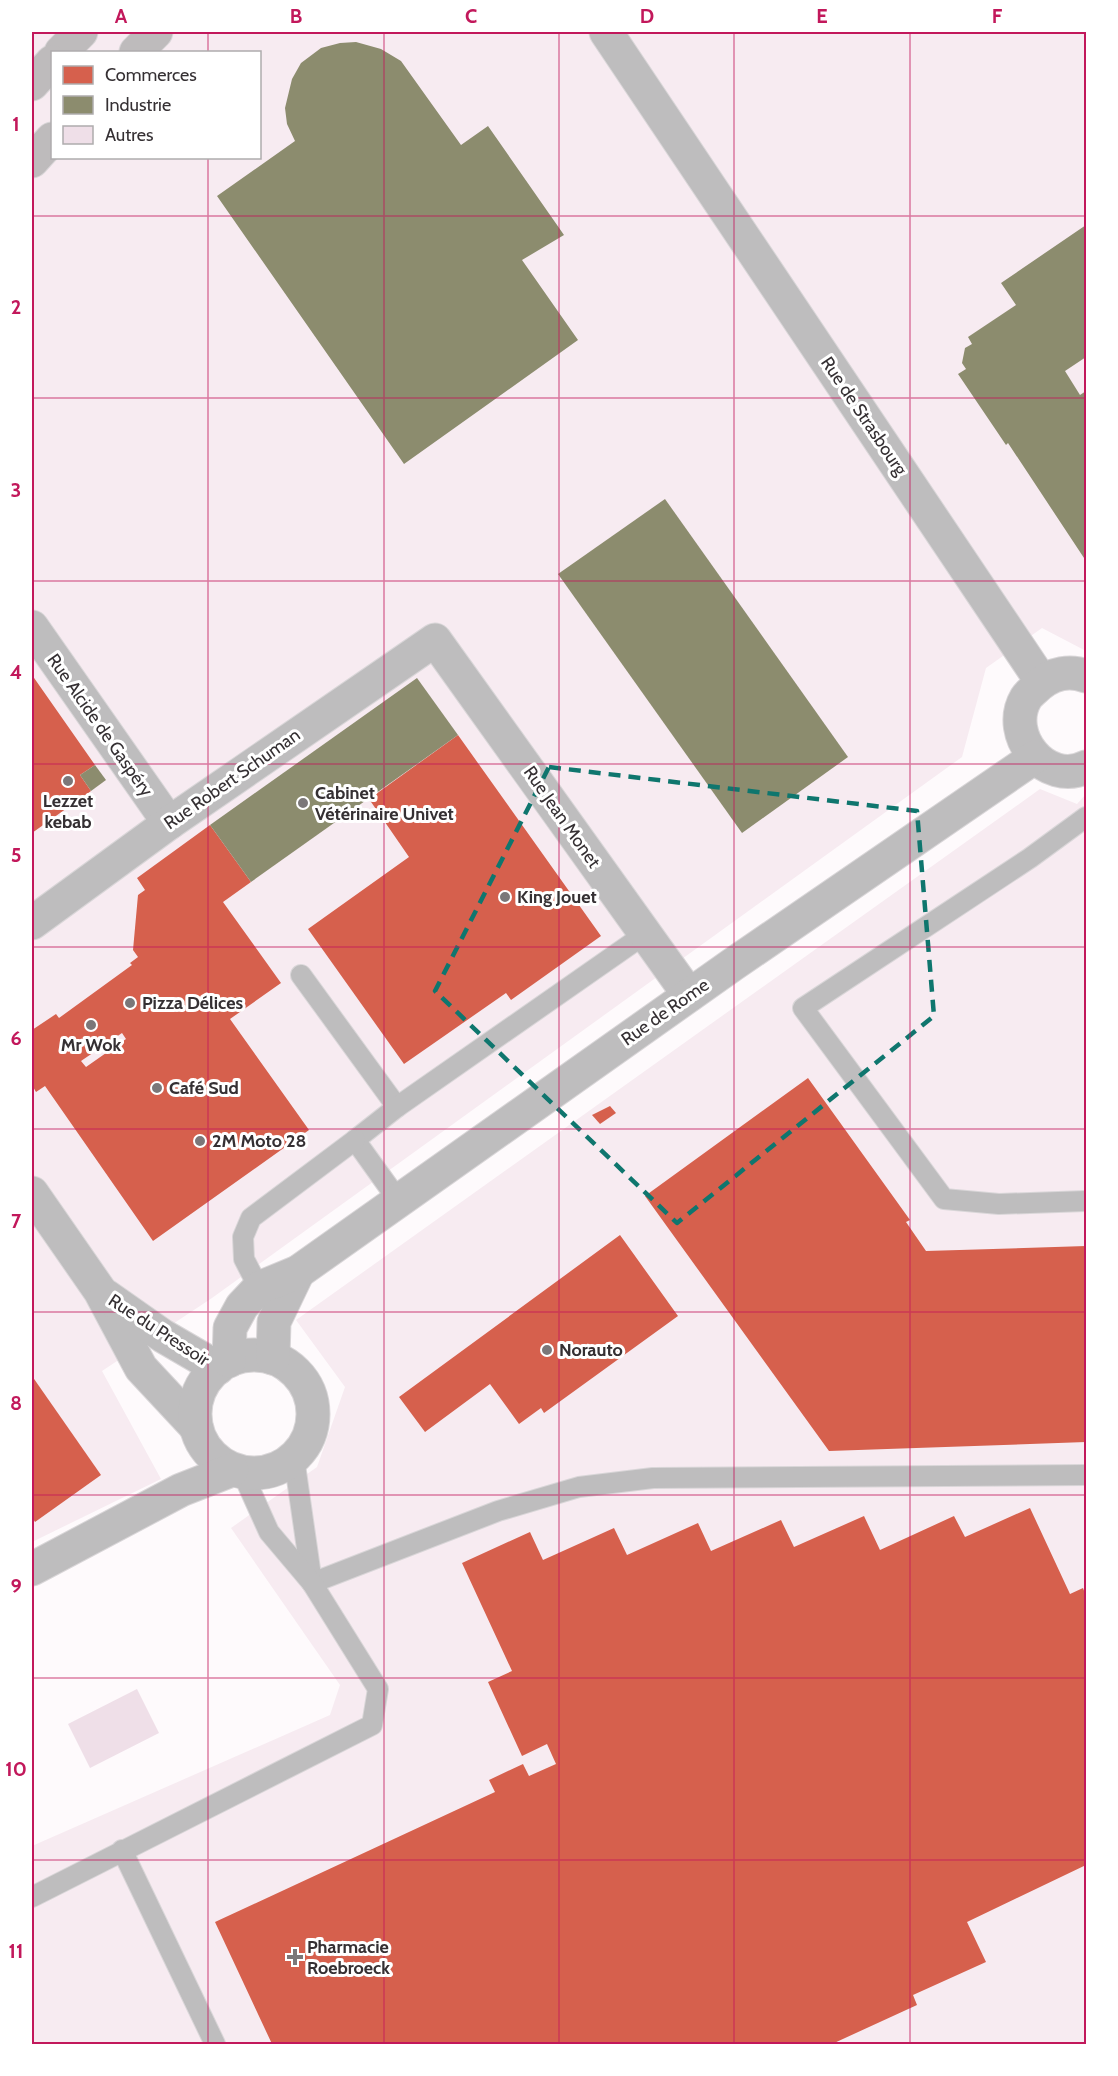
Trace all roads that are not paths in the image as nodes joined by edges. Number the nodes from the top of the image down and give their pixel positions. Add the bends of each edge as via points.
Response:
1 (81, 32) edge
2 (156, 32) edge
3 (606, 32) edge
4 (62, 51) edge
5 (137, 51) edge
6 (51, 63) edge
7 (32, 84) edge
8 (51, 140) edge
9 (32, 161) edge
10 (32, 627) edge
11 (435, 640) joint
12 (1086, 676) edge
13 (1042, 682) junction
14 (1035, 757) junction
15 (1086, 767) edge
16 (1086, 817) edge
17 (169, 823) junction
18 (32, 923) edge
19 (645, 934) junction
20 (301, 975) dead end
21 (689, 995) junction
22 (397, 1107) junction
23 (355, 1140) junction
24 (32, 1193) edge
25 (398, 1200) junction
26 (1086, 1201) edge
27 (298, 1272) junction
28 (259, 1288) junction
29 (100, 1291) junction
30 (273, 1358) junction
31 (223, 1364) junction
32 (200, 1437) junction
33 (294, 1458) junction
34 (237, 1471) junction
35 (1086, 1474) edge
36 (181, 1490) junction
37 (32, 1569) edge
38 (312, 1583) junction
39 (122, 1850) junction
40 (32, 1897) edge
41 (215, 2044) edge

1 - 4 street
2 - 5 street
3 - 13 street, Rue de Strasbourg
6 - 7 street
8 - 9 street
10 - 17 street, Rue Alcide de Gaspéry
11 - 17 street, Rue Robert Schuman
11 - 19 street, Rue Jean Monet
12 - 13 street via 1063,673
13 - 14 street via 1026,697 1021,713 1020,729
14 - 15 street via 1062,771
14 - 21 street, Rue de Rome
16 - 26 lane via 803,1008 944,1199 999,1204
17 - 18 street, Rue Robert Schuman
19 - 21 street, Rue Jean Monet
19 - 22 lane
20 - 22 lane
21 - 25 street, Rue de Rome
22 - 23 lane
23 - 25 lane
23 - 28 lane via 251,1218 243,1237 244,1259
24 - 29 street, Rue du Pressoir
25 - 27 street, Rue de Rome
27 - 28 street, Rue de Rome
27 - 30 street, Rue de Rome via 274,1322
28 - 31 street, Rue de Rome via 242,1306 230,1328
29 - 31 street, Rue du Pressoir via 163,1336
29 - 32 street, Rue du Pressoir via 141,1368
30 - 31 street via 243,1356
30 - 33 street via 290,1366 303,1379 312,1397 314,1416 310,1434
31 - 32 street via 201,1388 195,1407
32 - 34 street via 210,1455
32 - 36 street
33 - 34 street via 270,1472
33 - 38 lane
34 - 36 street
34 - 38 lane via 269,1532
35 - 38 lane via 653,1478 579,1487 498,1511
36 - 37 street
38 - 39 lane via 378,1689 372,1725
39 - 40 lane
39 - 41 lane

